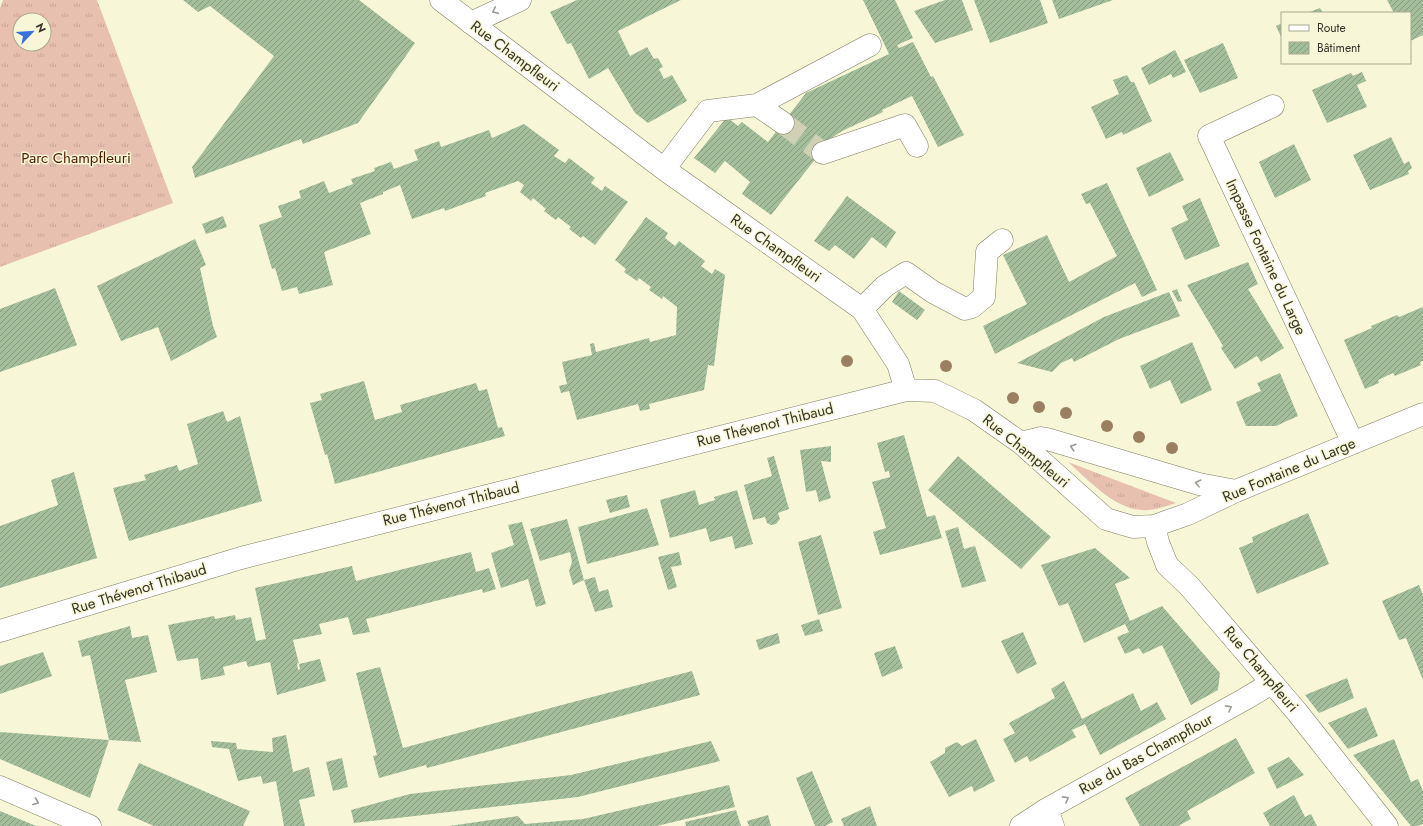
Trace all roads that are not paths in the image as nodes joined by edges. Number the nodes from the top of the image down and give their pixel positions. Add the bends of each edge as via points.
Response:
1 (441, 0) edge
2 (520, 0) edge
3 (470, 23) junction
4 (870, 45) dead end
5 (757, 105) junction
6 (1272, 106) dead end
7 (783, 123) tunnel mouth
8 (917, 146) dead end
9 (823, 153) dead end
10 (664, 169) junction
11 (1002, 240) dead end
12 (862, 309) junction
13 (906, 390) junction
14 (1423, 414) edge
15 (1021, 443) junction
16 (1353, 443) junction
17 (1236, 491) junction
18 (1154, 526) junction
19 (0, 631) edge
20 (1272, 683) junction
21 (0, 787) edge
22 (1050, 817) edge
23 (90, 826) edge
24 (1021, 826) edge
25 (1388, 826) edge

1 - 3 street, Rue Champfleuri
2 -> 3 street
3 - 10 street, Rue Champfleuri
4 - 5 street
5 - 7 street
5 - 10 street via 708,111
6 - 16 street, Impasse Fontaine du Large via 1209,136
8 - 9 street via 905,125
10 - 12 street, Rue Champfleuri
11 - 12 street via 987,252 984,297 972,307 965,309 933,292 906,273 885,286
12 - 13 street, Rue Champfleuri via 898,364
13 - 15 street, Rue Champfleuri via 934,392 974,410
13 - 19 street, Rue Thévenot Thibaud via 241,558
14 - 16 street, Rue Fontaine du Large
17 -> 15 street via 1199,484 1047,439
15 - 18 street, Rue Champfleuri via 1106,519 1133,527
16 - 17 street, Rue Fontaine du Large
17 - 18 street, Rue Fontaine du Large via 1188,514
18 - 20 street, Rue Champfleuri via 1167,565 1190,587
22 -> 20 street, Rue du Bas Champflour
20 - 25 street, Rue Champfleuri
21 -> 23 street
22 - 24 street, Rue du Bas Champflour

